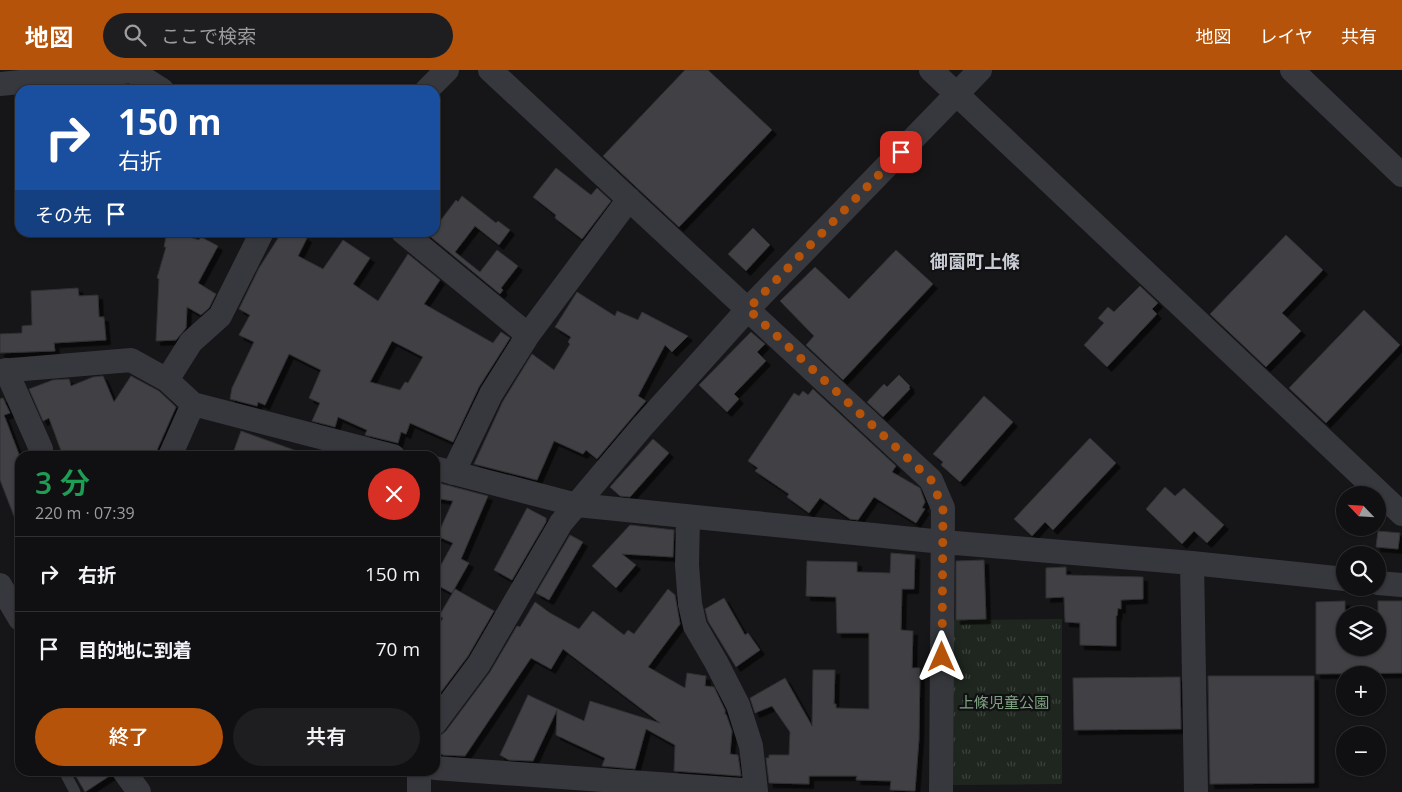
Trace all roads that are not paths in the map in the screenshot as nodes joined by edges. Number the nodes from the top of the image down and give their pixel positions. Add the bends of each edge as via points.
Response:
1 (447, 70) edge
2 (490, 70) edge
3 (931, 70) edge
4 (980, 70) edge
5 (1292, 70) edge
6 (0, 84) edge
7 (154, 85) edge
8 (432, 85) edge
9 (957, 95) junction
10 (1402, 175) edge
11 (630, 199) junction
12 (260, 237) edge
13 (409, 237) edge
14 (748, 309) junction
15 (528, 335) junction
16 (3, 370) edge
17 (167, 380) junction
18 (192, 404) junction
19 (41, 449) dead end
20 (172, 451) edge
21 (374, 451) edge
22 (444, 470) edge
23 (577, 505) junction
24 (1402, 514) edge
25 (688, 517) junction
26 (943, 542) junction
27 (1192, 563) junction
28 (1336, 578) edge
29 (1386, 584) edge
30 (0, 585) edge
31 (1402, 585) edge
32 (15, 612) edge
33 (440, 716) edge
34 (440, 768) edge
35 (67, 776) edge
36 (128, 776) edge
37 (419, 776) edge
38 (75, 792) edge
39 (139, 792) edge
40 (419, 792) edge
41 (762, 792) edge
42 (941, 792) edge
43 (1196, 792) edge

1 - 8 street
2 - 11 street
3 - 9 street
4 - 9 street
5 - 10 street
6 - 7 street via 132,71
9 - 14 street
9 - 24 street
11 - 14 street
11 - 15 street
12 - 17 street via 220,316 191,342
13 - 15 street
14 - 23 street
14 - 26 street via 931,480 943,508
15 - 22 street
16 - 17 street via 130,360
16 - 19 street
17 - 18 street
18 - 20 street
18 - 21 street
22 - 23 street
23 - 25 street
23 - 33 street via 560,523 479,664
25 - 26 street
25 - 41 street via 687,565 695,626 738,704
26 - 27 street
26 - 42 street
27 - 28 street
27 - 43 street
29 - 31 street
30 - 32 street
34 - 41 street
35 - 38 lane
36 - 39 street
37 - 40 street

